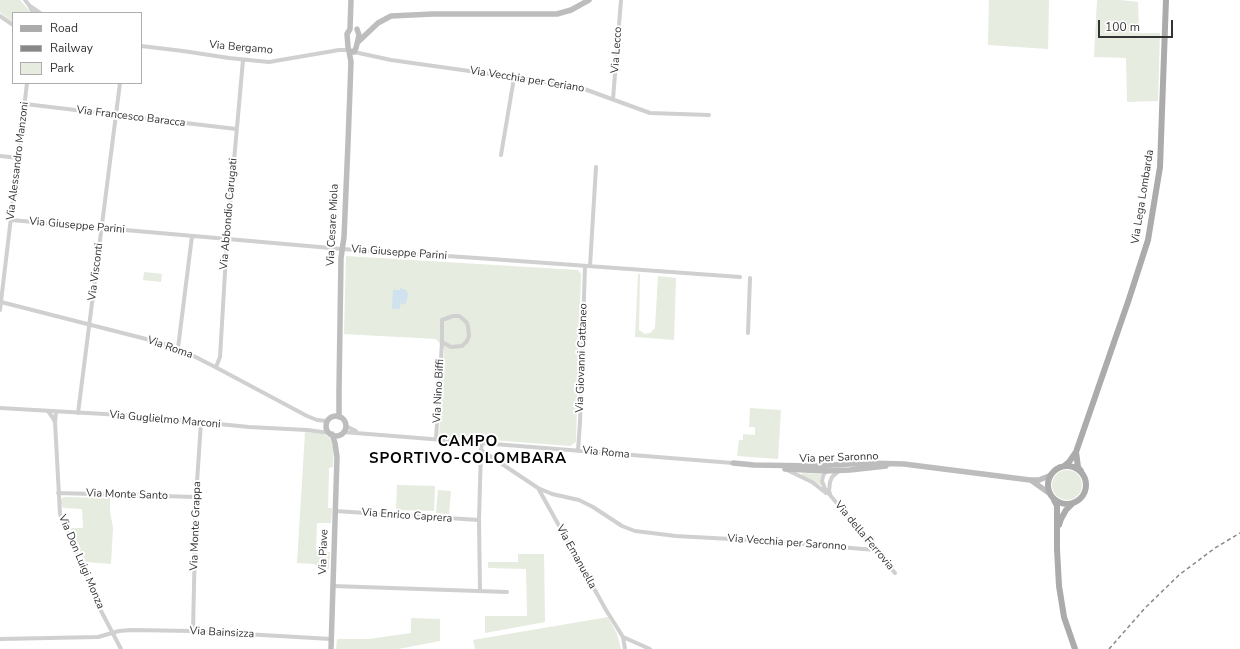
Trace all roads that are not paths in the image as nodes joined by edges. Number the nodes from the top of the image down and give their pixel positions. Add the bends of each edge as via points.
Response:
1 (25, 0) edge
2 (351, 0) edge
3 (589, 0) edge
4 (621, 0) edge
5 (1165, 2) edge
6 (29, 5) junction
7 (32, 12) edge
8 (39, 12) edge
9 (1, 20) edge
10 (12, 25) edge
11 (373, 27) junction
12 (354, 28) junction
13 (347, 44) junction
14 (142, 46) edge
15 (353, 49) junction
16 (340, 50) junction
17 (243, 60) junction
18 (514, 78) junction
19 (27, 84) edge
20 (120, 84) edge
21 (613, 99) junction
22 (25, 104) junction
23 (116, 115) junction
24 (709, 115) dead end
25 (236, 129) junction
26 (501, 155) dead end
27 (0, 156) edge
28 (18, 158) junction
29 (596, 166) dead end
30 (11, 220) junction
31 (101, 228) junction
32 (192, 236) junction
33 (226, 239) junction
34 (342, 249) junction
35 (585, 266) junction
36 (590, 266) junction
37 (740, 277) dead end
38 (750, 278) dead end
39 (1, 302) junction
40 (0, 310) edge
41 (90, 325) junction
42 (748, 333) dead end
43 (442, 342) junction
44 (178, 348) junction
45 (216, 367) junction
46 (0, 408) edge
47 (48, 411) junction
48 (56, 412) junction
49 (78, 413) junction
50 (337, 416) junction
51 (327, 421) junction
52 (55, 422) junction
53 (201, 422) junction
54 (346, 426) junction
55 (342, 433) junction
56 (360, 433) junction
57 (331, 434) junction
58 (436, 439) junction
59 (482, 443) junction
60 (481, 450) junction
61 (578, 451) junction
62 (1076, 452) junction
63 (337, 456) junction
64 (733, 463) joint
65 (899, 464) junction
66 (756, 465) junction
67 (832, 466) junction
68 (1064, 466) junction
69 (783, 469) junction
70 (840, 470) junction
71 (826, 471) junction
72 (1081, 473) junction
73 (1049, 476) junction
74 (1030, 480) junction
75 (538, 488) junction
76 (58, 493) junction
77 (1049, 493) junction
78 (196, 497) junction
79 (833, 498) junction
80 (1054, 500) junction
81 (1074, 503) junction
82 (335, 511) junction
83 (479, 520) junction
84 (1058, 529) junction
85 (875, 550) junction
86 (895, 574) dead end
87 (333, 586) junction
88 (480, 590) junction
89 (507, 592) dead end
90 (193, 631) junction
91 (112, 633) junction
92 (623, 637) junction
93 (0, 639) edge
94 (332, 639) junction
95 (121, 649) edge
96 (331, 649) edge
97 (625, 649) edge
98 (650, 649) edge
99 (1075, 649) edge

1 - 6 street
2 - 12 street
3 - 11 street via 557,14 396,15
4 - 21 street, Via Lecco
5 - 62 main road, Via Lega Lombarda via 1160,167 1148,240
6 - 7 street
6 - 8 street
9 - 10 street
11 - 12 street
11 - 15 street
12 - 13 street via 347,34
12 - 15 street via 359,33
13 - 15 street
13 - 16 street
14 - 17 street, Via Bergamo
15 - 16 street, Via Bergamo
15 - 18 street, Via Vecchia per Ceriano via 391,60
15 - 34 street, Via Cesare Miola
16 - 17 street, Via Bergamo via 269,62
17 - 25 street, Via Abbondio Carugati
18 - 21 street, Via Vecchia per Ceriano via 576,86
18 - 26 street
19 - 22 street, Via Alessandro Manzoni
20 - 23 street, Via Visconti
21 - 24 street, Via Vecchia per Ceriano via 650,113
22 - 23 street, Via Francesco Baracca
22 - 28 street, Via Alessandro Manzoni
23 - 25 street, Via Francesco Baracca
23 - 31 street, Via Visconti
25 - 33 street, Via Abbondio Carugati
27 - 28 street
28 - 30 street, Via Alessandro Manzoni
29 - 36 street
30 - 31 street, Via Giuseppe Parini
30 - 39 street, Via Alessandro Manzoni
31 - 32 street, Via Giuseppe Parini
31 - 41 street, Via Visconti
32 - 33 street, Via Giuseppe Parini
32 - 44 street
33 - 34 street, Via Giuseppe Parini
33 - 45 street, Via Abbondio Carugati via 220,357
34 - 35 street, Via Giuseppe Parini
34 - 50 street, Via Cesare Miola via 338,291
35 - 36 street, Via Giuseppe Parini
35 - 61 street, Via Giovanni Cattaneo
36 - 37 street, Via Giuseppe Parini
38 - 42 street
39 - 40 street, Via Alessandro Manzoni
39 - 41 street, Via Roma
41 - 44 street, Via Roma
41 - 49 street, Via Visconti
43 - 43 street, Via Nino Biffi via 451,348 462,346 467,341 468,328 464,318 453,316 442,320
43 - 58 street, Via Nino Biffi
44 - 45 street, Via Roma
45 - 51 street, Via Roma via 307,416
46 - 47 street, Via Guglielmo Marconi
47 - 48 street, Via Guglielmo Marconi
47 - 52 street
48 - 49 street, Via Guglielmo Marconi
48 - 52 street, Via Don Luigi Monza
49 - 53 street, Via Guglielmo Marconi
50 - 51 street
50 - 54 street via 343,419
51 - 57 street via 326,427
52 - 76 street, Via Don Luigi Monza
53 - 57 street, Via Guglielmo Marconi
53 - 78 street, Via Monte Grappa
54 - 55 street
54 - 56 street, Via Roma
55 - 56 street, Via Roma
55 - 57 street
55 - 63 street, Via Piave
56 - 58 street, Via Roma
57 - 63 street, Via Piave
58 - 59 street, Via Roma
59 - 60 street
59 - 61 street, Via Roma
60 - 75 street
60 - 83 street
61 - 64 street, Via Roma
62 - 68 main road, Via Lega Lombarda
62 - 72 main road
63 - 82 street, Via Piave
64 - 66 street, Via per Saronno
65 - 67 street, Via per Saronno
65 - 70 street, Via per Saronno
65 - 74 street, Via per Saronno
66 - 67 street, Via per Saronno
66 - 69 street, Via per Saronno
67 - 71 street
68 - 72 main road via 1074,467
68 - 73 main road
69 - 71 street, Via per Saronno
69 - 79 street, Via della Ferrovia via 812,482
70 - 71 street, Via per Saronno
70 - 79 street, Via della Ferrovia via 830,482 829,491
71 - 79 street, Via della Ferrovia via 823,485
72 - 81 main road via 1086,481 1085,492 1080,500
73 - 74 street, Via per Saronno
73 - 77 main road
74 - 77 street, Via per Saronno
75 - 85 street, Via Vecchia per Saronno via 579,500 622,526 636,530
75 - 92 street, Via Emanuella
76 - 78 street, Via Monte Santo
76 - 91 street, Via Don Luigi Monza via 61,520
77 - 80 main road
78 - 90 street, Via Monte Grappa
79 - 85 street, Via della Ferrovia
80 - 81 main road via 1062,504
80 - 84 main road
81 - 84 main road via 1066,510
82 - 83 street, Via Enrico Caprera
82 - 87 street, Via Piave
83 - 88 street
84 - 99 main road via 1059,586 1064,617
85 - 86 street, Via della Ferrovia
87 - 88 street
87 - 94 street, Via Piave
88 - 89 street
90 - 91 street, Via Bainsizza via 119,630
90 - 94 street, Via Bainsizza
91 - 93 street, Via Bainsizza via 98,637
91 - 95 street, Via Don Luigi Monza
92 - 97 street
92 - 98 street
94 - 96 street, Via Piave

